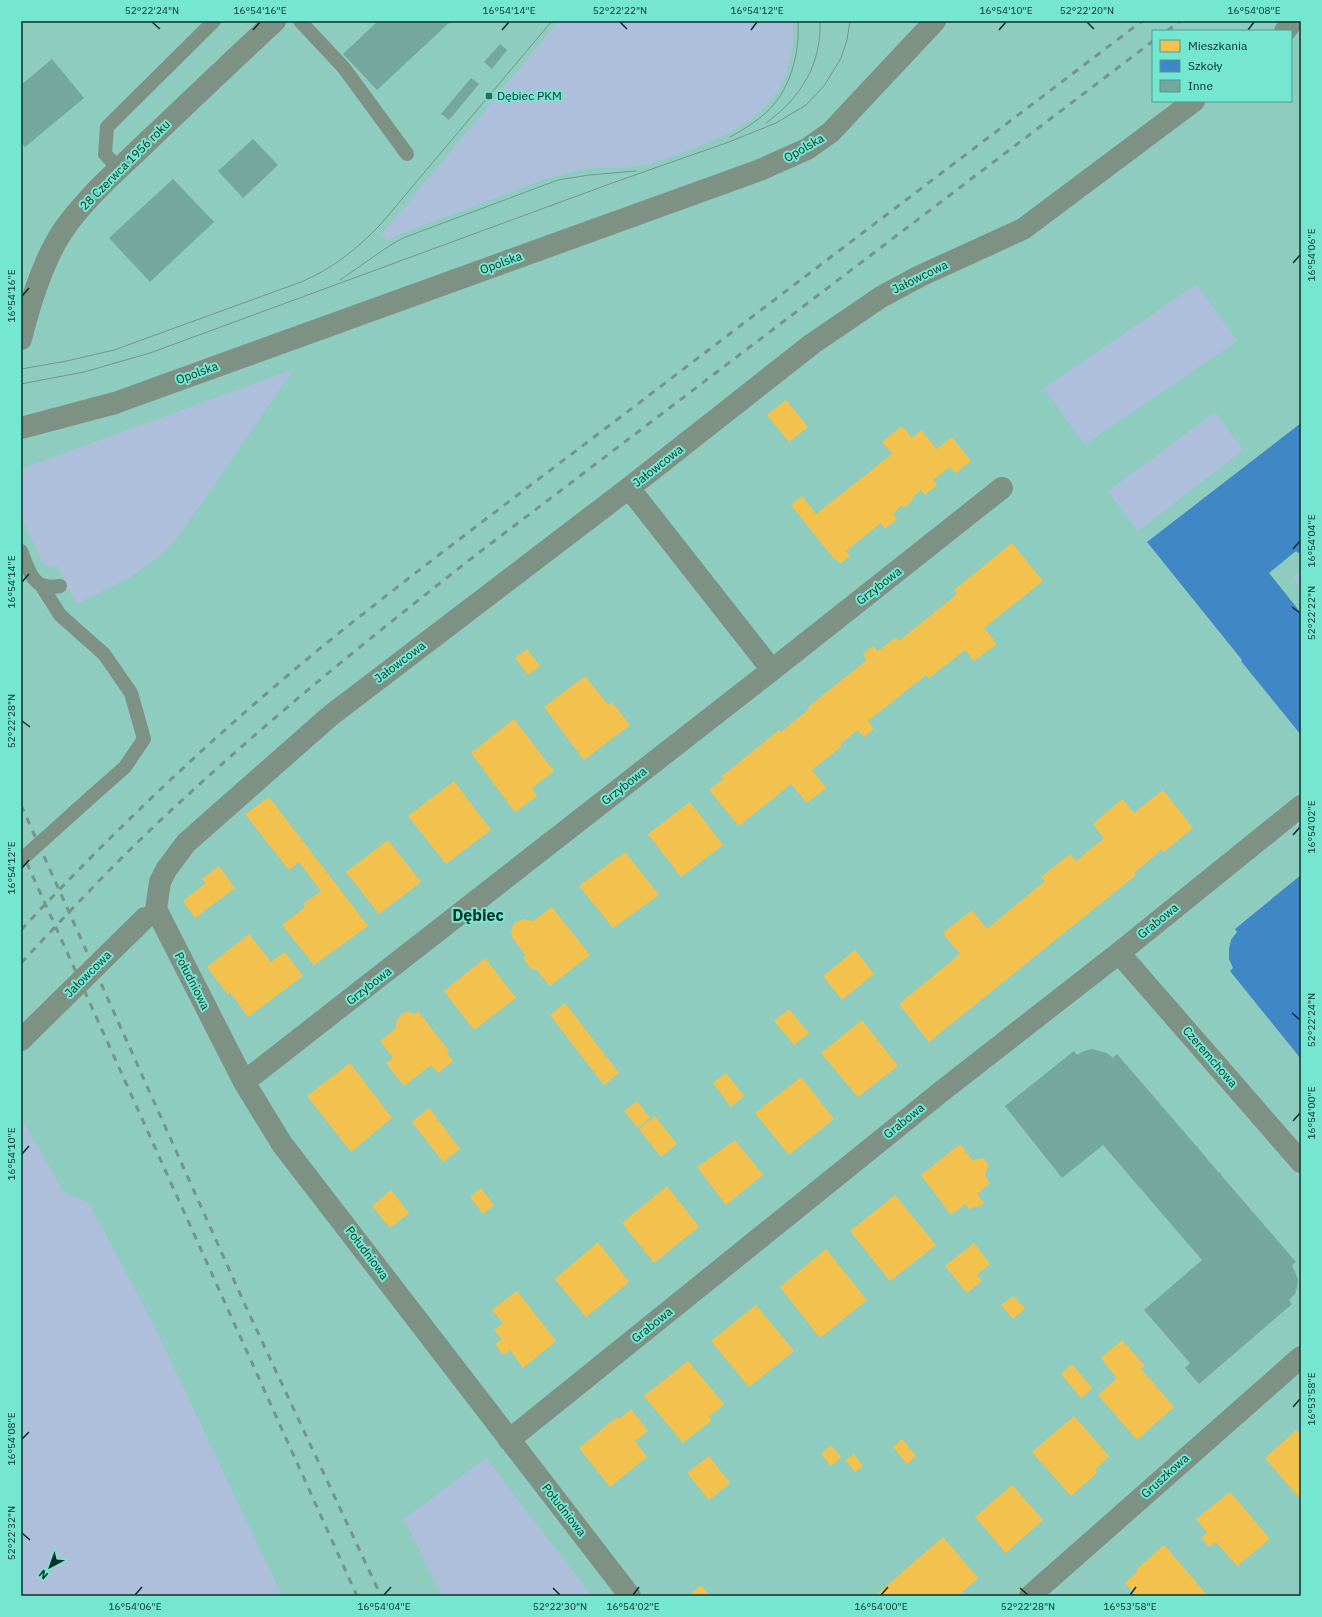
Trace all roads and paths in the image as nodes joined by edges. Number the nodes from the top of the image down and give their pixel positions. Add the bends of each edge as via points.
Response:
1 (214, 21) edge
2 (275, 21) edge
3 (300, 21) edge
4 (935, 21) edge
5 (1293, 21) edge
6 (1286, 30) edge
7 (1193, 102) edge
8 (407, 154) dead end
9 (119, 169) junction
10 (21, 338) edge
11 (21, 428) edge
12 (629, 488) junction
13 (1002, 488) dead end
14 (21, 551) edge
15 (42, 586) junction
16 (60, 586) dead end
17 (772, 670) junction
18 (1301, 806) edge
19 (21, 860) edge
20 (151, 914) junction
21 (1119, 952) junction
22 (27, 1035) edge
23 (244, 1082) junction
24 (1301, 1162) edge
25 (1301, 1357) edge
26 (509, 1440) junction
27 (630, 1596) edge
28 (1030, 1596) edge

1 - 9 lane via 106,127 105,154
2 - 9 street, 28 Czerwca 1956 roku
3 - 8 lane via 344,68
4 - 11 street, Opolska via 831,132 795,156 115,404
5 - 6 street
7 - 12 street, Jałowcowa via 1023,229 901,286 812,344
9 - 10 street, 28 Czerwca 1956 roku via 90,198 62,233 45,266
12 - 17 street
12 - 20 street, Jałowcowa via 330,716 186,843 160,882
13 - 17 street, Grzybowa
14 - 15 lane via 32,577
15 - 16 lane
15 - 19 lane, bridge via 60,615 104,654 132,693 144,739 125,767
17 - 23 street, Grzybowa
18 - 21 street, Grabowa
20 - 22 street, Jałowcowa, bridge
20 - 23 street, Południowa
21 - 24 street, Czeremchowa
21 - 26 street, Grabowa via 942,1091
23 - 26 street, Południowa via 282,1144
25 - 28 street, Gruszkowa
26 - 27 street, Południowa

